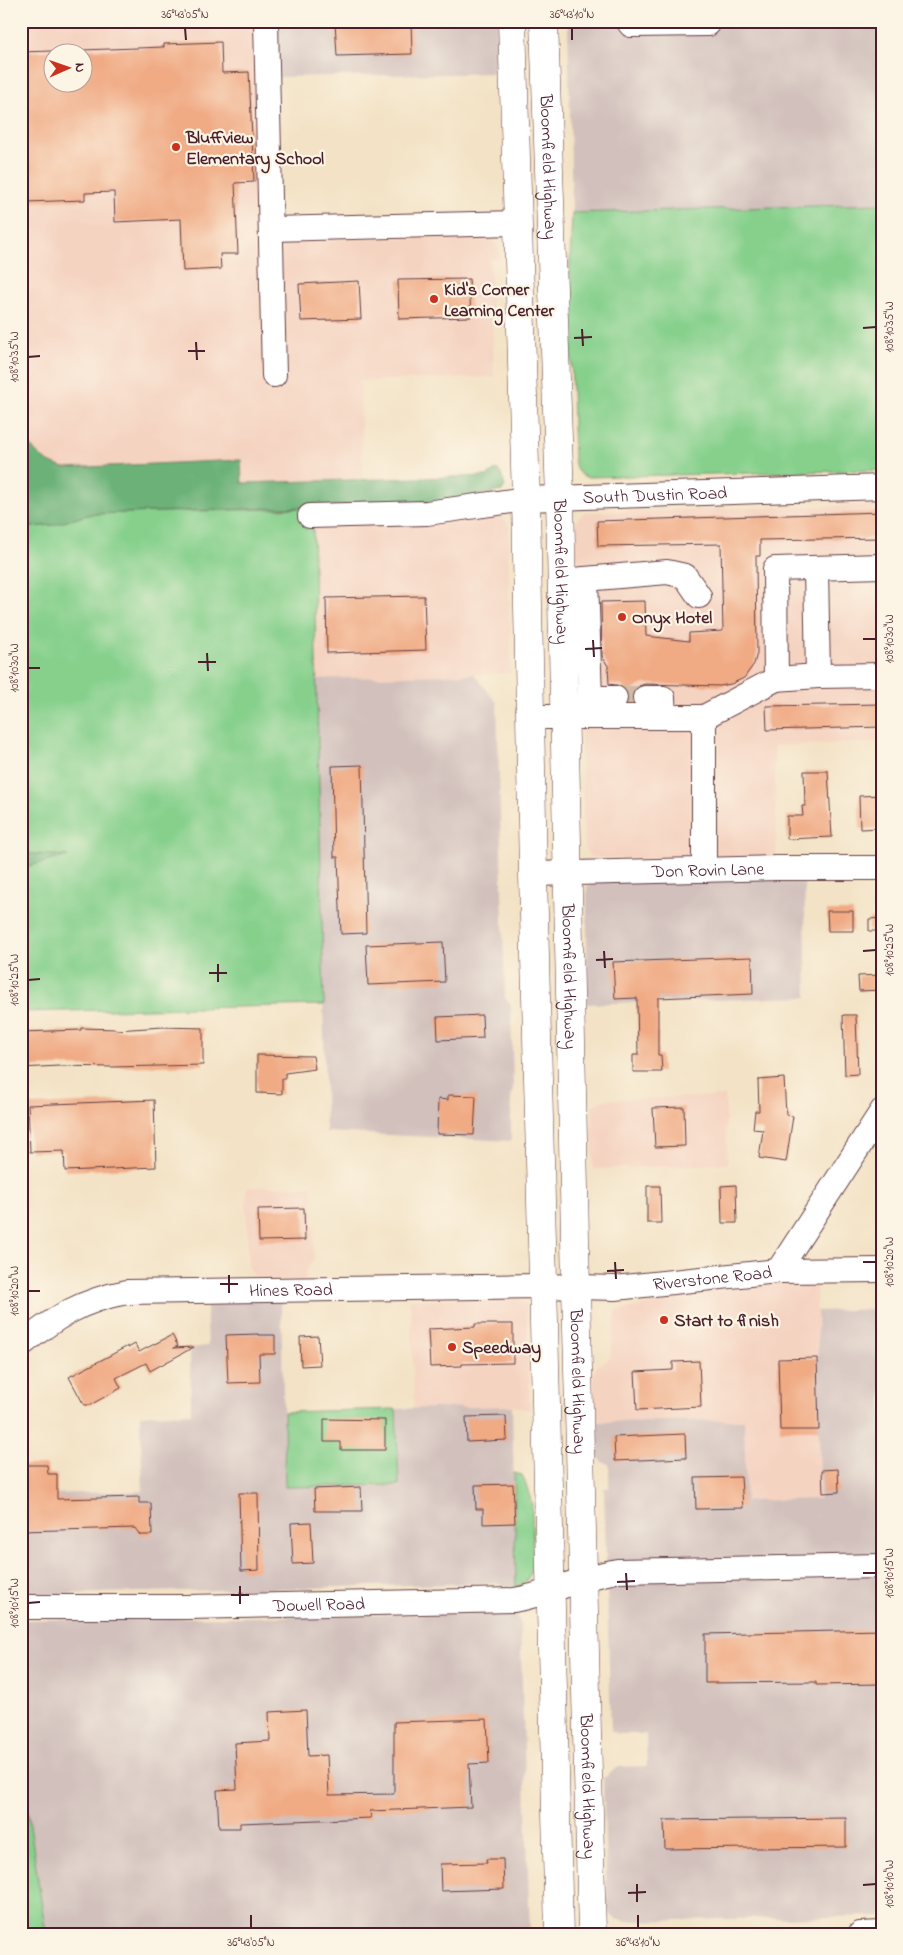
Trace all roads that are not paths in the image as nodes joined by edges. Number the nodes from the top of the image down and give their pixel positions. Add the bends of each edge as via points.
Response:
1 (266, 21) edge
2 (512, 21) edge
3 (544, 21) edge
4 (628, 21) edge
5 (708, 24) dead end
6 (518, 223) junction
7 (271, 229) junction
8 (274, 375) dead end
9 (882, 488) edge
10 (526, 498) junction
11 (560, 498) junction
12 (310, 516) dead end
13 (882, 566) edge
14 (816, 568) junction
15 (573, 580) junction
16 (699, 596) dead end
17 (882, 675) edge
18 (818, 676) junction
19 (776, 679) junction
20 (615, 698) tunnel mouth
21 (645, 698) tunnel mouth
22 (590, 707) junction
23 (530, 717) junction
24 (563, 717) junction
25 (664, 717) junction
26 (704, 718) junction
27 (882, 868) edge
28 (704, 870) junction
29 (533, 874) junction
30 (567, 874) junction
31 (882, 1111) edge
32 (882, 1270) edge
33 (778, 1271) junction
34 (544, 1286) junction
35 (576, 1288) junction
36 (21, 1345) edge
37 (882, 1566) edge
38 (582, 1579) junction
39 (552, 1591) junction
40 (21, 1607) edge
41 (882, 1933) edge
42 (559, 1934) edge
43 (592, 1934) edge
44 (860, 1934) edge

1 - 7 street
2 - 6 highway, Bloomfield Highway
3 - 11 highway, Bloomfield Highway
4 - 5 street via 631,25
6 - 7 street
6 - 10 highway, Bloomfield Highway
7 - 8 street
9 - 11 street, South Dustin Road
10 - 11 street, South Dustin Road
10 - 12 street, South Dustin Road via 428,513
10 - 23 highway, Bloomfield Highway
11 - 15 highway, Bloomfield Highway
13 - 14 street
14 - 18 street
14 - 19 street via 775,569
15 - 16 street via 667,572 685,576
15 - 22 street
15 - 24 highway, Bloomfield Highway
17 - 18 street
18 - 19 street
19 - 26 street
20 - 22 street
21 - 25 street via 664,698
22 - 24 street
22 - 25 street
23 - 24 street
23 - 29 highway, Bloomfield Highway
24 - 30 highway, Bloomfield Highway
25 - 26 street
26 - 28 street
27 - 28 street, Don Rovin Lane
28 - 30 street, Don Rovin Lane
29 - 30 street, Don Rovin Lane
29 - 34 highway, Bloomfield Highway
30 - 35 highway, Bloomfield Highway
31 - 33 street
32 - 33 street, Riverstone Road
33 - 35 street, Riverstone Road via 615,1288
34 - 35 street, Riverstone Road
34 - 36 street, Hines Road via 127,1292 71,1309
34 - 39 highway, Bloomfield Highway
35 - 38 highway, Bloomfield Highway
37 - 38 street via 617,1571
38 - 39 street, Dowell Road
38 - 43 highway, Bloomfield Highway
39 - 40 street, Dowell Road via 514,1600
39 - 42 highway, Bloomfield Highway
41 - 44 street

